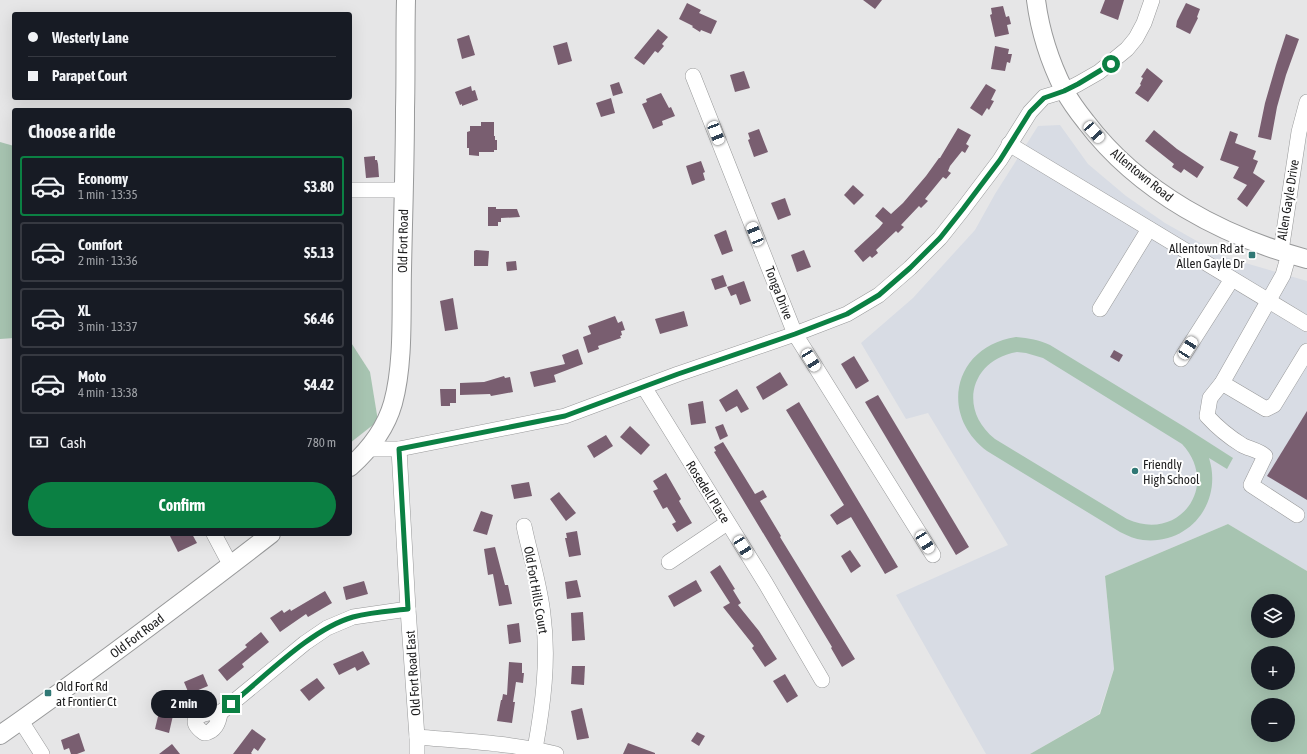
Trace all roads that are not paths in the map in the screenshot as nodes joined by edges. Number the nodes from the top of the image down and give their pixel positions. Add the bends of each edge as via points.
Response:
1 (406, 0) edge
2 (1036, 0) edge
3 (1152, 0) edge
4 (693, 76) dead end
5 (1064, 91) junction
6 (1307, 102) edge
7 (1009, 144) junction
8 (352, 190) edge
9 (404, 190) junction
10 (1149, 229) junction
11 (1285, 253) junction
12 (1307, 259) edge
13 (1232, 279) junction
14 (1268, 300) junction
15 (1100, 309) dead end
16 (1307, 324) edge
17 (795, 334) junction
18 (1307, 351) edge
19 (1181, 359) dead end
20 (1222, 383) junction
21 (644, 387) junction
22 (368, 449) junction
23 (399, 449) junction
24 (352, 465) edge
25 (1297, 515) dead end
26 (727, 523) junction
27 (524, 526) dead end
28 (215, 536) edge
29 (268, 536) edge
30 (933, 554) dead end
31 (669, 562) dead end
32 (231, 566) junction
33 (408, 609) junction
34 (822, 680) dead end
35 (220, 713) dead end
36 (21, 721) junction
37 (0, 735) edge
38 (417, 737) junction
39 (535, 749) junction
40 (42, 754) edge
41 (417, 754) edge
42 (556, 754) edge

1 - 9 main road, Old Fort Road
2 - 5 main road, Allentown Road via 1041,29
3 - 5 street via 1144,23 1127,49 1099,72
4 - 17 street, Tonga Drive
5 - 7 street via 1044,98 1030,112
5 - 11 main road, Allentown Road via 1110,151 1148,183 1208,221
6 - 11 street, Allen Gayle Drive via 1299,132
7 - 10 street
7 - 17 street via 1000,160 940,238 910,268 879,295 847,314
8 - 9 street
9 - 22 main road, Old Fort Road via 398,383 386,422
10 - 13 street
10 - 15 street
11 - 12 main road, Allentown Road
11 - 14 street, Allen Gayle Drive via 1283,275
13 - 14 street
13 - 19 street
14 - 16 street
14 - 20 street, Allen Gayle Drive
17 - 21 street
17 - 30 street, Tonga Drive
18 - 20 street via 1274,405 1266,409
20 - 25 street, Allen Gayle Drive via 1210,398 1207,416 1215,426 1243,446 1265,456 1251,485
21 - 23 street via 565,416
21 - 26 street, Rosedell Place
22 - 23 street
22 - 24 main road, Old Fort Road
23 - 33 street, Old Fort Road East
26 - 31 street
26 - 34 street, Rosedell Place
27 - 39 street, Old Fort Hills Court via 543,615 546,656 542,708
28 - 32 street
29 - 32 main road, Old Fort Road
32 - 36 main road, Old Fort Road
33 - 35 street via 352,617 327,628 305,642
33 - 38 street, Old Fort Road East
36 - 37 main road, Old Fort Road
36 - 40 street
38 - 39 street
38 - 41 street, Old Fort Road East
39 - 42 street

